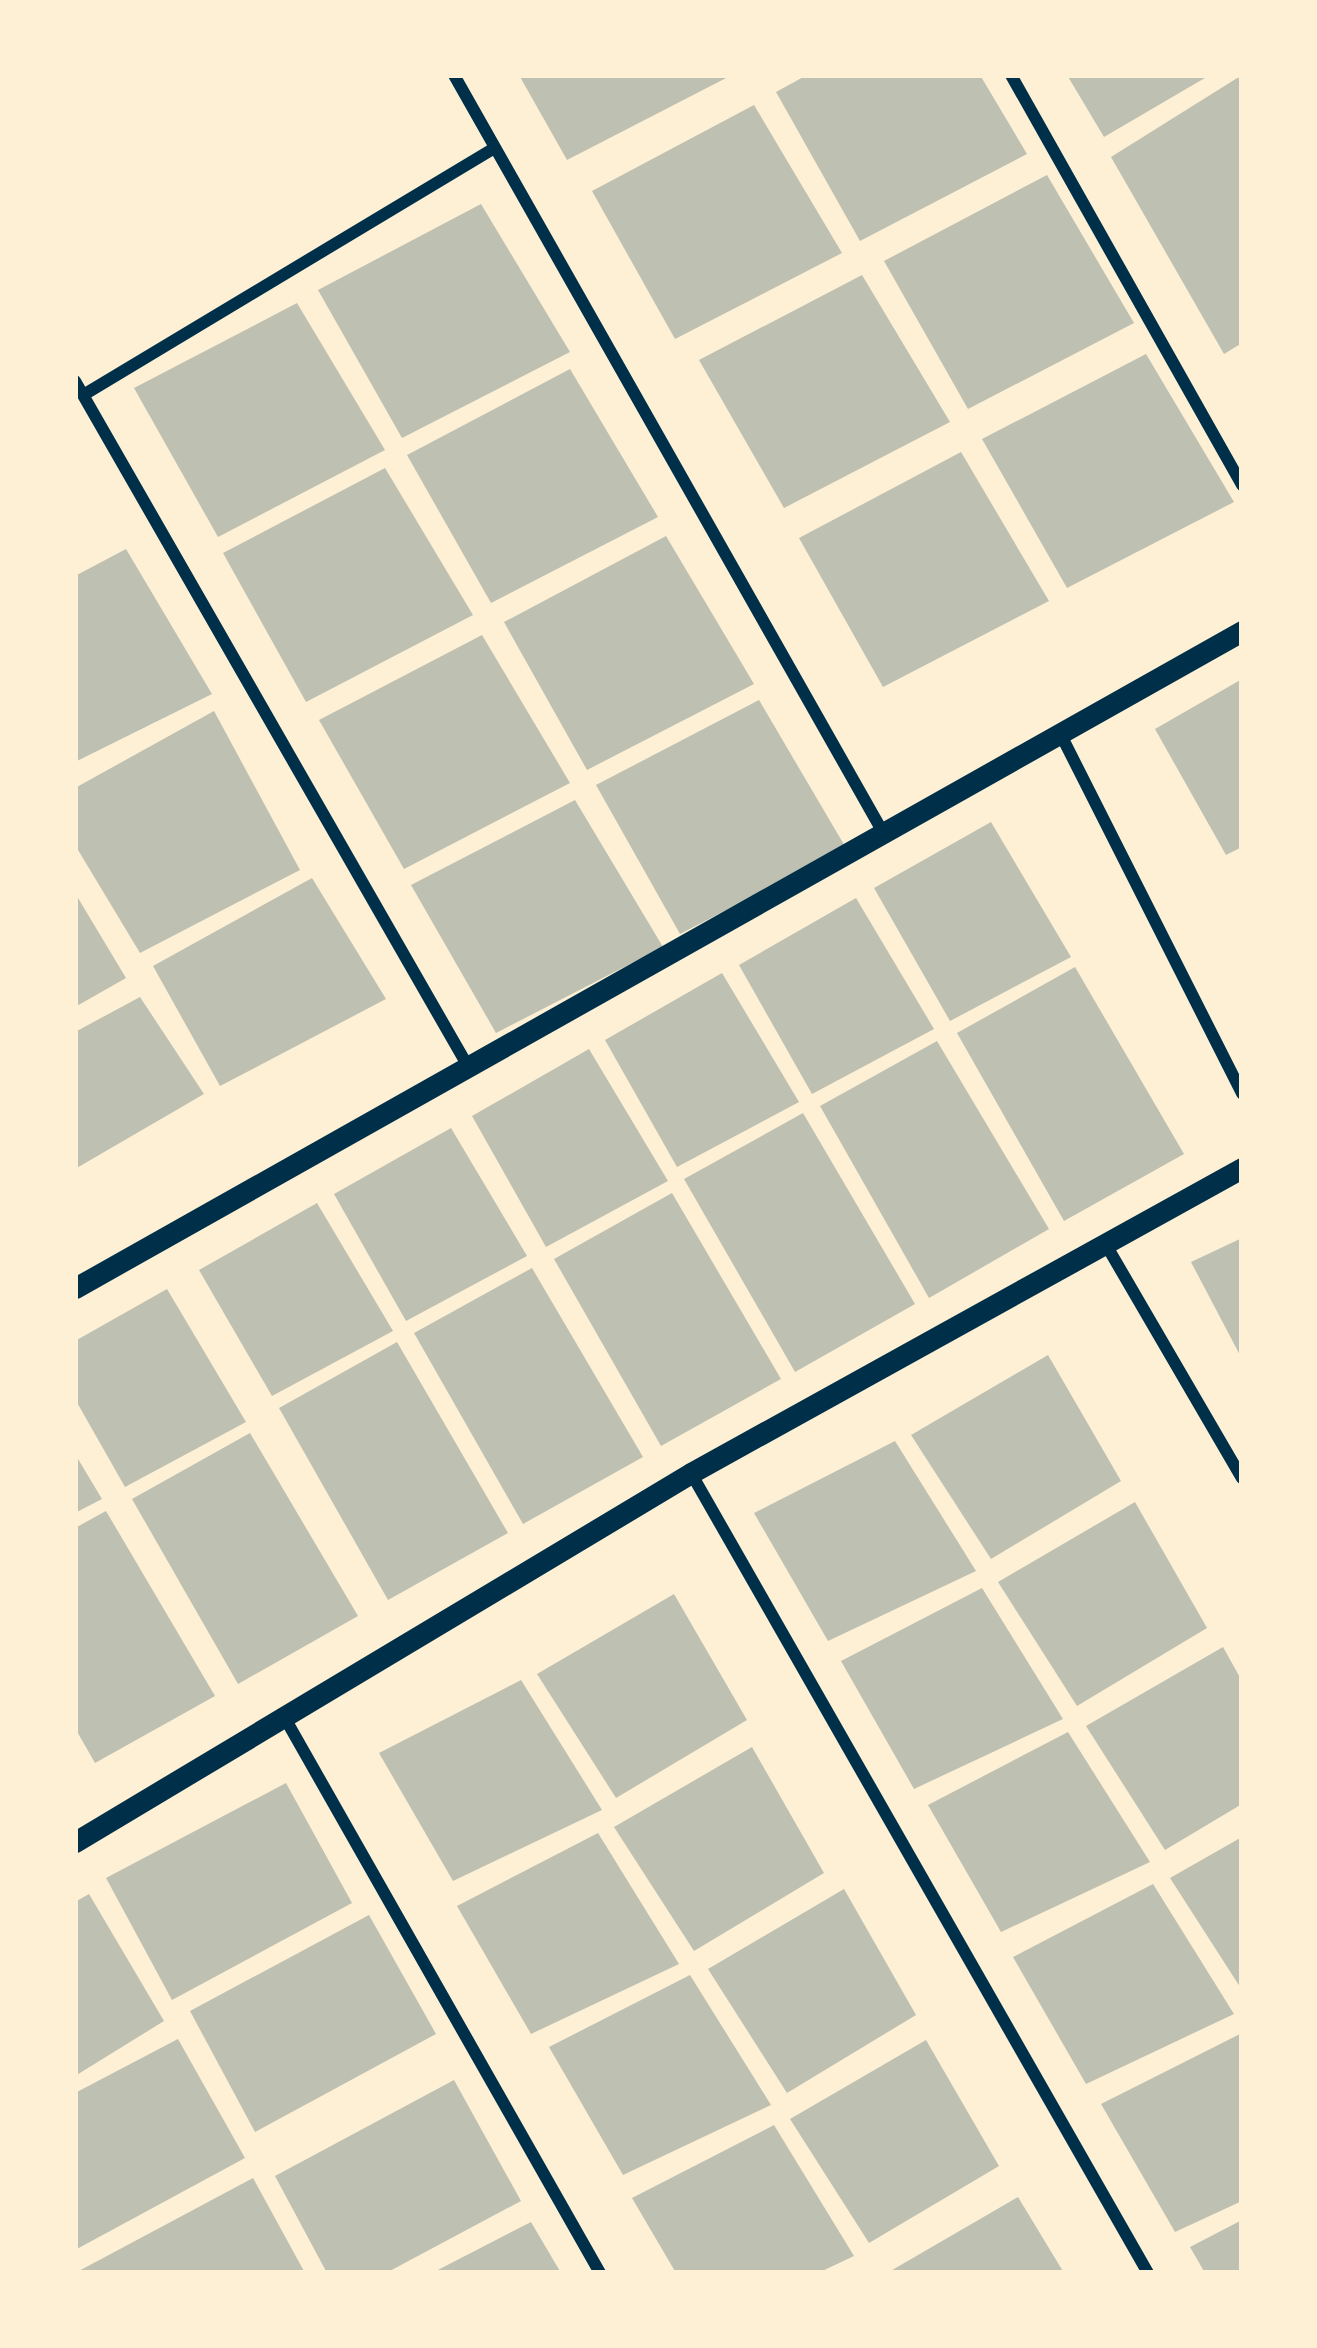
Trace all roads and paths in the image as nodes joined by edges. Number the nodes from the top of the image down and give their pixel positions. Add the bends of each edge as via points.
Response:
1 (454, 75) edge
2 (1011, 75) edge
3 (495, 148) junction
4 (75, 381) edge
5 (85, 394) junction
6 (1242, 484) edge
7 (1242, 631) edge
8 (1061, 736) junction
9 (884, 834) junction
10 (469, 1068) junction
11 (1242, 1094) edge
12 (1242, 1168) edge
13 (1105, 1243) junction
14 (75, 1288) edge
15 (691, 1473) junction
16 (1242, 1478) edge
17 (286, 1720) junction
18 (75, 1842) edge
19 (599, 2273) edge
20 (1148, 2273) edge

1 - 3 street
2 - 6 street
3 - 5 street
3 - 9 street
4 - 5 street
5 - 10 street
7 - 8 street
8 - 9 street
8 - 11 street
9 - 10 street
10 - 14 street
12 - 13 street
13 - 15 street
13 - 16 street
15 - 17 street
15 - 20 street
17 - 18 street
17 - 19 street

